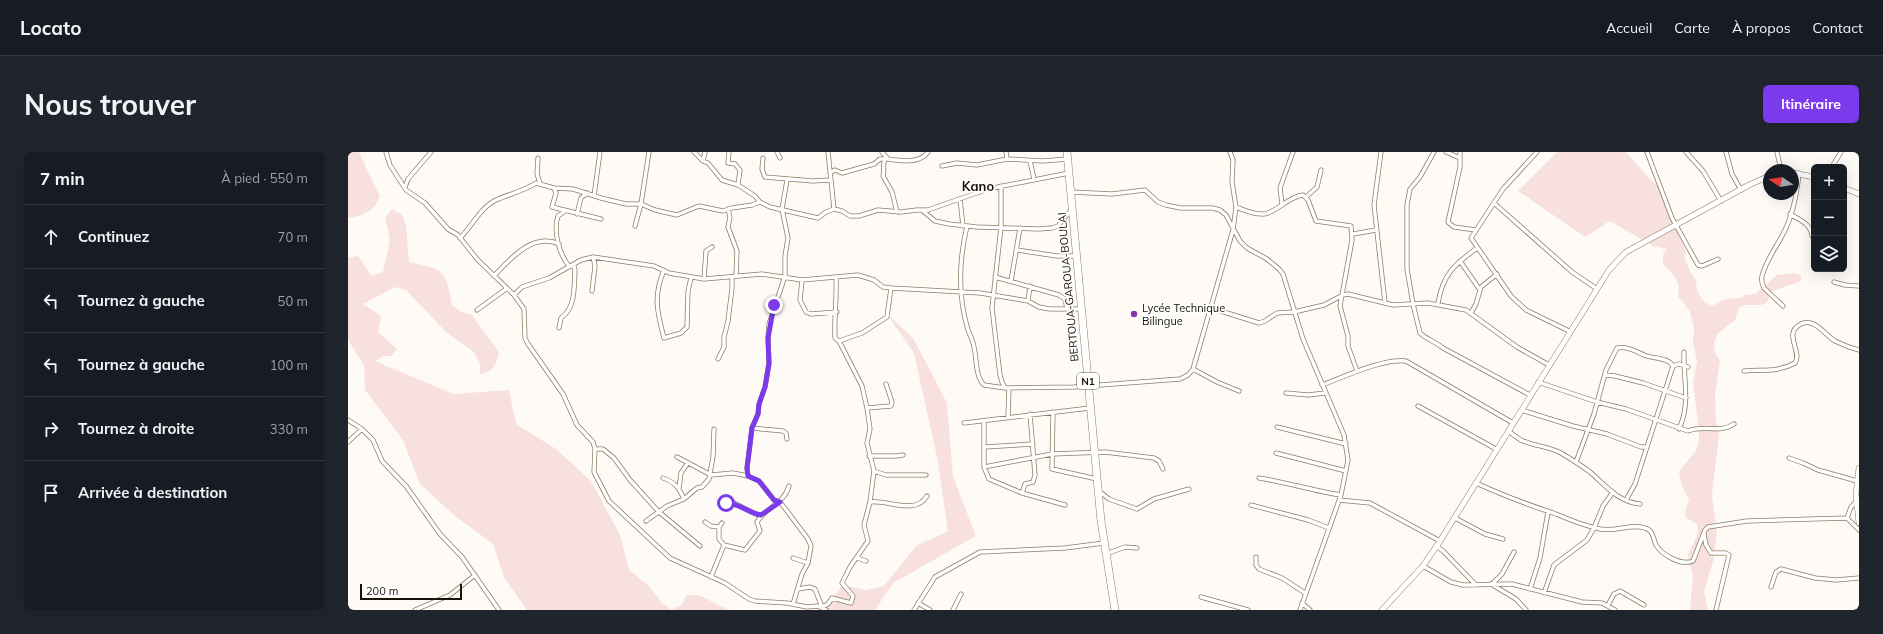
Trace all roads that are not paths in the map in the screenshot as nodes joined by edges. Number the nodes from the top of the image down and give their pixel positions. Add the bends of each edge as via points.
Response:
1 (386, 152) edge
2 (431, 152) edge
3 (600, 152) edge
4 (649, 152) edge
5 (694, 152) edge
6 (705, 152) edge
7 (728, 152) edge
8 (777, 152) edge
9 (828, 152) edge
10 (882, 152) edge
11 (928, 152) edge
12 (1006, 152) edge
13 (1292, 152) edge
14 (1381, 152) edge
15 (1434, 152) edge
16 (1446, 152) edge
17 (1460, 152) edge
18 (1537, 152) edge
19 (1646, 152) edge
20 (1686, 152) edge
21 (1726, 152) edge
22 (1777, 152) edge
23 (1841, 152) edge
24 (1231, 153) edge
25 (1067, 155) edge
26 (538, 158) dead end
27 (763, 158) dead end
28 (780, 158) dead end
29 (1460, 158) junction
30 (1007, 159) junction
31 (703, 161) junction
32 (1030, 161) junction
33 (1780, 164) edge
34 (1834, 164) edge
35 (942, 166) dead end
36 (1321, 170) dead end
37 (830, 173) junction
38 (1069, 173) junction
39 (1799, 173) edge
40 (1811, 176) edge
41 (1763, 179) edge
42 (787, 180) junction
43 (830, 180) junction
44 (1034, 180) junction
45 (540, 183) junction
46 (738, 185) junction
47 (1001, 186) junction
48 (405, 187) junction
49 (554, 188) junction
50 (1847, 189) edge
51 (1741, 190) junction
52 (1071, 192) junction
53 (587, 193) junction
54 (1859, 194) edge
55 (594, 196) junction
56 (1306, 197) junction
57 (960, 200) junction
58 (1793, 200) edge
59 (1721, 201) junction
60 (760, 202) junction
61 (1494, 203) junction
62 (641, 204) junction
63 (1282, 204) junction
64 (1236, 207) junction
65 (1072, 208) junction
66 (728, 209) junction
67 (782, 209) junction
68 (834, 210) junction
69 (922, 210) junction
70 (565, 211) junction
71 (897, 212) junction
72 (577, 214) junction
73 (1790, 214) junction
74 (601, 219) dead end
75 (635, 226) dead end
76 (965, 226) junction
77 (1676, 226) junction
78 (1001, 227) junction
79 (1020, 228) junction
80 (1811, 229) edge
81 (1233, 230) junction
82 (1376, 230) junction
83 (1476, 230) junction
84 (1353, 234) junction
85 (460, 238) junction
86 (559, 244) junction
87 (712, 247) dead end
88 (1477, 248) junction
89 (1017, 250) junction
90 (1076, 256) junction
91 (594, 257) junction
92 (1718, 258) dead end
93 (1460, 261) junction
94 (569, 266) junction
95 (664, 270) junction
96 (1497, 274) junction
97 (494, 276) junction
98 (734, 276) junction
99 (785, 276) junction
100 (995, 277) junction
101 (691, 278) junction
102 (836, 278) junction
103 (704, 280) junction
104 (802, 280) junction
105 (1011, 281) junction
106 (1834, 282) dead end
107 (1030, 286) junction
108 (1859, 286) edge
109 (891, 288) junction
110 (506, 289) junction
111 (1597, 289) junction
112 (1480, 290) junction
113 (592, 291) dead end
114 (961, 292) junction
115 (514, 295) junction
116 (1343, 295) junction
117 (992, 296) junction
118 (1028, 301) junction
119 (1385, 303) junction
120 (1438, 303) junction
121 (1412, 304) junction
122 (1783, 306) dead end
123 (1211, 308) junction
124 (1068, 309) junction
125 (1081, 309) junction
126 (477, 310) dead end
127 (837, 312) junction
128 (1294, 312) junction
129 (1471, 313) junction
130 (559, 328) dead end
131 (1570, 331) junction
132 (839, 341) junction
133 (1859, 350) edge
134 (1684, 352) dead end
135 (718, 359) dead end
136 (1549, 365) junction
137 (1673, 366) junction
138 (1683, 367) junction
139 (1688, 367) dead end
140 (1193, 369) junction
141 (1357, 371) junction
142 (1744, 371) dead end
143 (1605, 375) junction
144 (1538, 382) junction
145 (886, 384) dead end
146 (1088, 385) junction
147 (1322, 385) junction
148 (1007, 388) junction
149 (1239, 391) dead end
150 (1664, 391) junction
151 (1286, 393) dead end
152 (1325, 393) junction
153 (1530, 395) junction
154 (1686, 398) junction
155 (1597, 402) junction
156 (1418, 406) dead end
157 (867, 408) junction
158 (1090, 408) junction
159 (1521, 410) junction
160 (1053, 412) junction
161 (1030, 414) junction
162 (1008, 417) junction
163 (348, 420) edge
164 (1654, 420) junction
165 (984, 421) junction
166 (964, 423) dead end
167 (1513, 423) junction
168 (1734, 424) dead end
169 (1277, 427) dead end
170 (752, 428) junction
171 (362, 429) junction
172 (714, 429) dead end
173 (1679, 429) junction
174 (1588, 430) junction
175 (1508, 431) junction
176 (787, 439) dead end
177 (348, 442) edge
178 (1033, 444) junction
179 (1346, 444) junction
180 (984, 447) junction
181 (1647, 447) junction
182 (596, 449) junction
183 (1496, 449) junction
184 (1094, 452) junction
185 (1276, 453) dead end
186 (1052, 454) junction
187 (903, 455) dead end
188 (870, 456) junction
189 (677, 457) dead end
190 (1034, 457) junction
191 (1789, 458) dead end
192 (1576, 462) junction
193 (687, 464) junction
194 (984, 467) junction
195 (1859, 468) edge
196 (1163, 469) dead end
197 (874, 471) junction
198 (1346, 471) junction
199 (710, 475) junction
200 (926, 475) dead end
201 (748, 476) junction
202 (663, 478) dead end
203 (1259, 478) dead end
204 (1097, 479) junction
205 (1476, 483) junction
206 (1858, 483) edge
207 (789, 486) dead end
208 (679, 488) junction
209 (1189, 489) dead end
210 (1098, 491) junction
211 (1613, 492) junction
212 (1022, 493) junction
213 (1341, 495) junction
214 (927, 496) dead end
215 (684, 499) junction
216 (1339, 500) junction
217 (1626, 500) junction
218 (780, 502) junction
219 (870, 502) junction
220 (1856, 502) junction
221 (720, 503) dead end
222 (1640, 504) dead end
223 (1065, 505) dead end
224 (1251, 505) dead end
225 (659, 512) junction
226 (1548, 512) junction
227 (761, 515) junction
228 (1455, 518) junction
229 (1847, 518) junction
230 (646, 521) dead end
231 (705, 522) dead end
232 (722, 523) dead end
233 (1859, 523) edge
234 (718, 527) junction
235 (1329, 528) junction
236 (1594, 528) junction
237 (1859, 530) edge
238 (1704, 533) junction
239 (1503, 539) dead end
240 (1440, 540) junction
241 (1104, 543) junction
242 (724, 545) junction
243 (700, 546) dead end
244 (1436, 546) junction
245 (1137, 548) dead end
246 (1514, 552) dead end
247 (1106, 554) junction
248 (1256, 557) dead end
249 (793, 558) dead end
250 (857, 558) junction
251 (866, 561) dead end
252 (808, 562) junction
253 (1423, 566) junction
254 (475, 575) junction
255 (711, 577) junction
256 (1859, 578) edge
257 (1491, 584) junction
258 (1476, 585) junction
259 (1771, 586) dead end
260 (798, 589) junction
261 (1530, 589) junction
262 (1305, 593) junction
263 (1544, 593) junction
264 (961, 594) dead end
265 (1201, 597) dead end
266 (1302, 603) junction
267 (793, 604) junction
268 (918, 604) junction
269 (1644, 605) dead end
270 (1608, 606) junction
271 (807, 607) junction
272 (822, 607) junction
273 (1385, 609) edge
274 (415, 610) edge
275 (499, 610) edge
276 (800, 610) edge
277 (826, 610) edge
278 (914, 610) edge
279 (930, 610) edge
280 (953, 610) edge
281 (1115, 610) edge
282 (1248, 610) edge
283 (1300, 610) edge
284 (1310, 610) edge
285 (1526, 610) edge
286 (1615, 610) edge
287 (1716, 610) edge

1 - 48 street via 390,165
2 - 48 street via 408,179
3 - 55 street
4 - 62 street
5 - 31 street
6 - 31 street
7 - 46 street via 728,163 735,164 740,170
8 - 28 street
9 - 37 street
10 - 11 street via 888,159 908,161 918,159
12 - 30 street
13 - 63 street via 1280,188
14 - 82 street via 1374,205
15 - 121 street via 1410,189 1407,205 1406,261
16 - 29 street
17 - 29 street
18 - 61 street via 1503,189
19 - 77 street
20 - 59 street via 1703,171
21 - 51 street via 1732,174
22 - 33 street
23 - 34 street
24 - 64 street
25 - 32 street via 1050,161
25 - 38 highway, BERTOUA-GAROUA-BOULAI / N1
26 - 45 street via 537,174
27 - 42 street via 762,170 765,177
29 - 83 street via 1448,222 1454,227
30 - 32 street
30 - 35 street via 977,165 957,163
31 - 46 street via 708,163 722,180
32 - 44 street
36 - 56 street via 1317,187
37 - 43 street
37 - 71 street via 835,170 842,173 885,159 883,176 892,192
38 - 44 street
38 - 52 highway, BERTOUA-GAROUA-BOULAI / N1
39 - 40 street
41 - 51 street
42 - 43 street
42 - 67 street
43 - 68 street
44 - 47 street
45 - 49 street
45 - 85 street via 490,203
46 - 60 street
47 - 57 street via 976,192
47 - 78 street
48 - 85 street
49 - 53 street
49 - 70 street via 556,193 552,207
50 - 54 street
51 - 59 street
52 - 65 highway, BERTOUA-GAROUA-BOULAI / N1
52 - 81 street via 1105,195 1145,190 1158,202 1166,205 1220,210 1226,215
53 - 55 street
53 - 72 street via 581,198
55 - 62 street via 626,204
56 - 63 street via 1298,196
56 - 84 street via 1316,221 1348,224
57 - 69 street
57 - 76 street
58 - 73 street
59 - 77 street
60 - 66 street via 752,206
60 - 67 street
61 - 83 street
61 - 111 street via 1572,272
62 - 66 street via 677,215 699,206 720,211
62 - 75 street
63 - 64 street via 1263,214
64 - 81 street
65 - 79 street via 1064,220 1052,228
65 - 90 highway, BERTOUA-GAROUA-BOULAI / N1
66 - 98 street via 728,227 736,251
67 - 68 street via 818,218
67 - 99 street via 788,238
68 - 71 street via 854,216 878,210
69 - 71 street
69 - 76 street via 935,221
70 - 72 street
70 - 86 street via 558,216 555,225
72 - 74 street
73 - 80 street
73 - 122 street via 1782,237 1766,266 1762,281 1768,293
76 - 78 street
76 - 114 street
77 - 92 street via 1698,265 1702,266
77 - 111 street via 1626,252 1609,270
78 - 79 street
78 - 100 street
79 - 89 street
81 - 123 street
81 - 128 street via 1246,248 1268,260 1283,274
82 - 84 street
82 - 119 street
83 - 88 street via 1471,238
84 - 116 street
85 - 97 street
86 - 94 street via 564,260
86 - 97 street via 551,240 530,244 516,253
87 - 103 street via 706,251
88 - 93 street
88 - 96 street
89 - 90 street
89 - 105 street
90 - 125 highway, BERTOUA-GAROUA-BOULAI / N1
91 - 94 street
91 - 95 street via 654,266
91 - 113 street
93 - 112 street
93 - 120 street via 1444,280
94 - 115 street via 549,278 522,287
94 - 130 street via 574,266 576,270 572,304 568,314 561,318
95 - 101 street
95 - 101 street via 658,284 656,299 664,338 685,330
96 - 112 street
96 - 131 street via 1511,296 1526,310
97 - 110 street
98 - 99 street
98 - 103 street
98 - 135 street via 724,346
99 - 104 street
99 - 170 street via 771,314 768,338 769,364 758,414
100 - 105 street
100 - 117 street
101 - 103 street
102 - 104 street
102 - 109 street via 862,276
102 - 127 street
104 - 127 street via 800,300 806,312
105 - 107 street
106 - 108 street
107 - 118 street
107 - 124 street via 1062,296
109 - 114 street
109 - 132 street via 887,317 862,333
110 - 115 street
110 - 126 street
111 - 131 street
112 - 129 street
114 - 117 street
114 - 148 street via 982,384
115 - 182 street via 524,309 525,338 528,344 563,394 577,425
116 - 119 street via 1352,294
116 - 128 street via 1324,305
116 - 141 street via 1340,306 1348,346
117 - 118 street
117 - 148 street via 992,316 1000,375
118 - 124 street via 1039,307
119 - 121 street
120 - 121 street
120 - 129 street
121 - 153 street via 1423,336
123 - 128 street via 1258,323 1277,313
123 - 140 street
124 - 125 street
125 - 146 highway, BERTOUA-GAROUA-BOULAI / N1
127 - 132 street via 835,338
128 - 147 street
129 - 136 street via 1517,347
131 - 136 street
132 - 157 street via 862,386
133 - 142 street via 1834,340 1812,323 1802,323 1796,327 1792,336 1796,358 1794,363 1784,369 1773,371
134 - 138 street
136 - 144 street
137 - 138 street via 1679,364
137 - 143 street via 1670,362 1636,350 1618,348
137 - 150 street
138 - 139 street
138 - 154 street
140 - 146 street via 1180,379
140 - 149 street
141 - 147 street
141 - 167 street via 1392,362 1406,362
143 - 150 street
143 - 155 street
144 - 153 street
144 - 155 street
145 - 157 street via 892,402 890,406
146 - 148 street
146 - 158 highway, BERTOUA-GAROUA-BOULAI / N1
147 - 152 street
148 - 162 street
150 - 154 street
150 - 164 street
151 - 152 street
152 - 179 street
153 - 159 street
154 - 173 street via 1684,418
155 - 164 street via 1626,409
155 - 174 street
156 - 183 street
157 - 188 street via 867,443
158 - 160 street
158 - 184 highway, BERTOUA-GAROUA-BOULAI / N1
159 - 167 street
159 - 174 street
160 - 161 street
160 - 186 street
161 - 162 street
161 - 178 street
162 - 165 street
163 - 171 street
164 - 173 street
164 - 181 street
165 - 166 street
165 - 180 street
167 - 175 street
168 - 173 street via 1720,430
169 - 179 street
170 - 176 street via 784,431
170 - 201 street
171 - 177 street
171 - 254 street via 372,440 382,461 406,486 435,528
172 - 199 street
174 - 181 street
174 - 192 street
175 - 183 street
175 - 192 street via 1524,441 1557,451
178 - 180 street
178 - 190 street
179 - 198 street
180 - 194 street
181 - 217 street via 1635,484
182 - 225 street via 603,449 614,458
182 - 255 street via 594,472 609,501 617,510 670,558
183 - 205 street
184 - 186 street
184 - 196 street via 1154,458
184 - 204 highway, BERTOUA-GAROUA-BOULAI / N1
185 - 198 street
186 - 190 street
186 - 204 street via 1051,467 1054,470
187 - 188 street
188 - 197 street
189 - 193 street
190 - 194 street
190 - 212 street via 1034,480 1025,484
191 - 206 street
192 - 211 street
193 - 199 street
193 - 208 street via 680,473
194 - 212 street via 989,479
195 - 206 street
197 - 200 street via 886,475
197 - 219 street
198 - 213 street
199 - 201 street via 733,473
199 - 215 street via 702,487
201 - 218 street via 759,481 774,500
202 - 208 street via 670,480
203 - 213 street
204 - 210 highway, BERTOUA-GAROUA-BOULAI / N1
205 - 226 street
205 - 228 street
206 - 220 street
207 - 218 street via 787,494
208 - 215 street
209 - 210 street via 1154,499 1137,509 1109,499
210 - 241 highway, BERTOUA-GAROUA-BOULAI / N1
211 - 217 street
211 - 236 street via 1603,506
212 - 223 street
213 - 216 street
214 - 219 street via 920,503 907,505
215 - 225 street
216 - 235 street
216 - 240 street via 1370,503
217 - 222 street
218 - 227 street
218 - 252 street via 808,539 811,546
219 - 250 street via 864,525 868,541
220 - 229 street
220 - 233 street
221 - 227 street via 734,503
224 - 235 street
225 - 230 street
225 - 243 street
226 - 236 street
226 - 261 street via 1540,558
227 - 242 street via 757,522 760,531 745,550
228 - 239 street via 1485,534
228 - 240 street
229 - 237 street
229 - 238 street via 1747,521 1708,527
231 - 234 street
232 - 234 street
234 - 242 street via 719,539
235 - 262 street
236 - 238 street via 1613,531 1631,526 1646,528 1657,546 1672,559 1685,562 1693,561
236 - 263 street via 1587,540 1554,565
238 - 287 street via 1706,545 1711,553 1729,555
240 - 244 street
241 - 247 highway, BERTOUA-GAROUA-BOULAI / N1
241 - 268 street via 1065,548 980,552 935,577
242 - 255 street
244 - 253 street
244 - 258 street
245 - 247 street via 1125,547
246 - 257 street via 1502,574
247 - 281 highway, BERTOUA-GAROUA-BOULAI / N1
248 - 262 street via 1259,569 1282,578
249 - 252 street
250 - 251 street
250 - 272 street via 842,583 853,596 851,602 832,598
252 - 260 street
253 - 258 street via 1451,582
253 - 273 street
254 - 274 street via 450,595
254 - 275 street
255 - 267 street via 749,599
256 - 259 street via 1815,578 1781,569 1776,572
257 - 258 street
257 - 261 street via 1512,584
257 - 285 street via 1512,596
260 - 267 street
260 - 272 street via 815,589
261 - 263 street
262 - 266 street
263 - 270 street
264 - 280 street
265 - 282 street
266 - 283 street
266 - 284 street
267 - 271 street
268 - 278 street
268 - 279 street
269 - 270 street via 1620,591 1614,594
270 - 286 street
271 - 272 street
271 - 276 street
272 - 277 street

